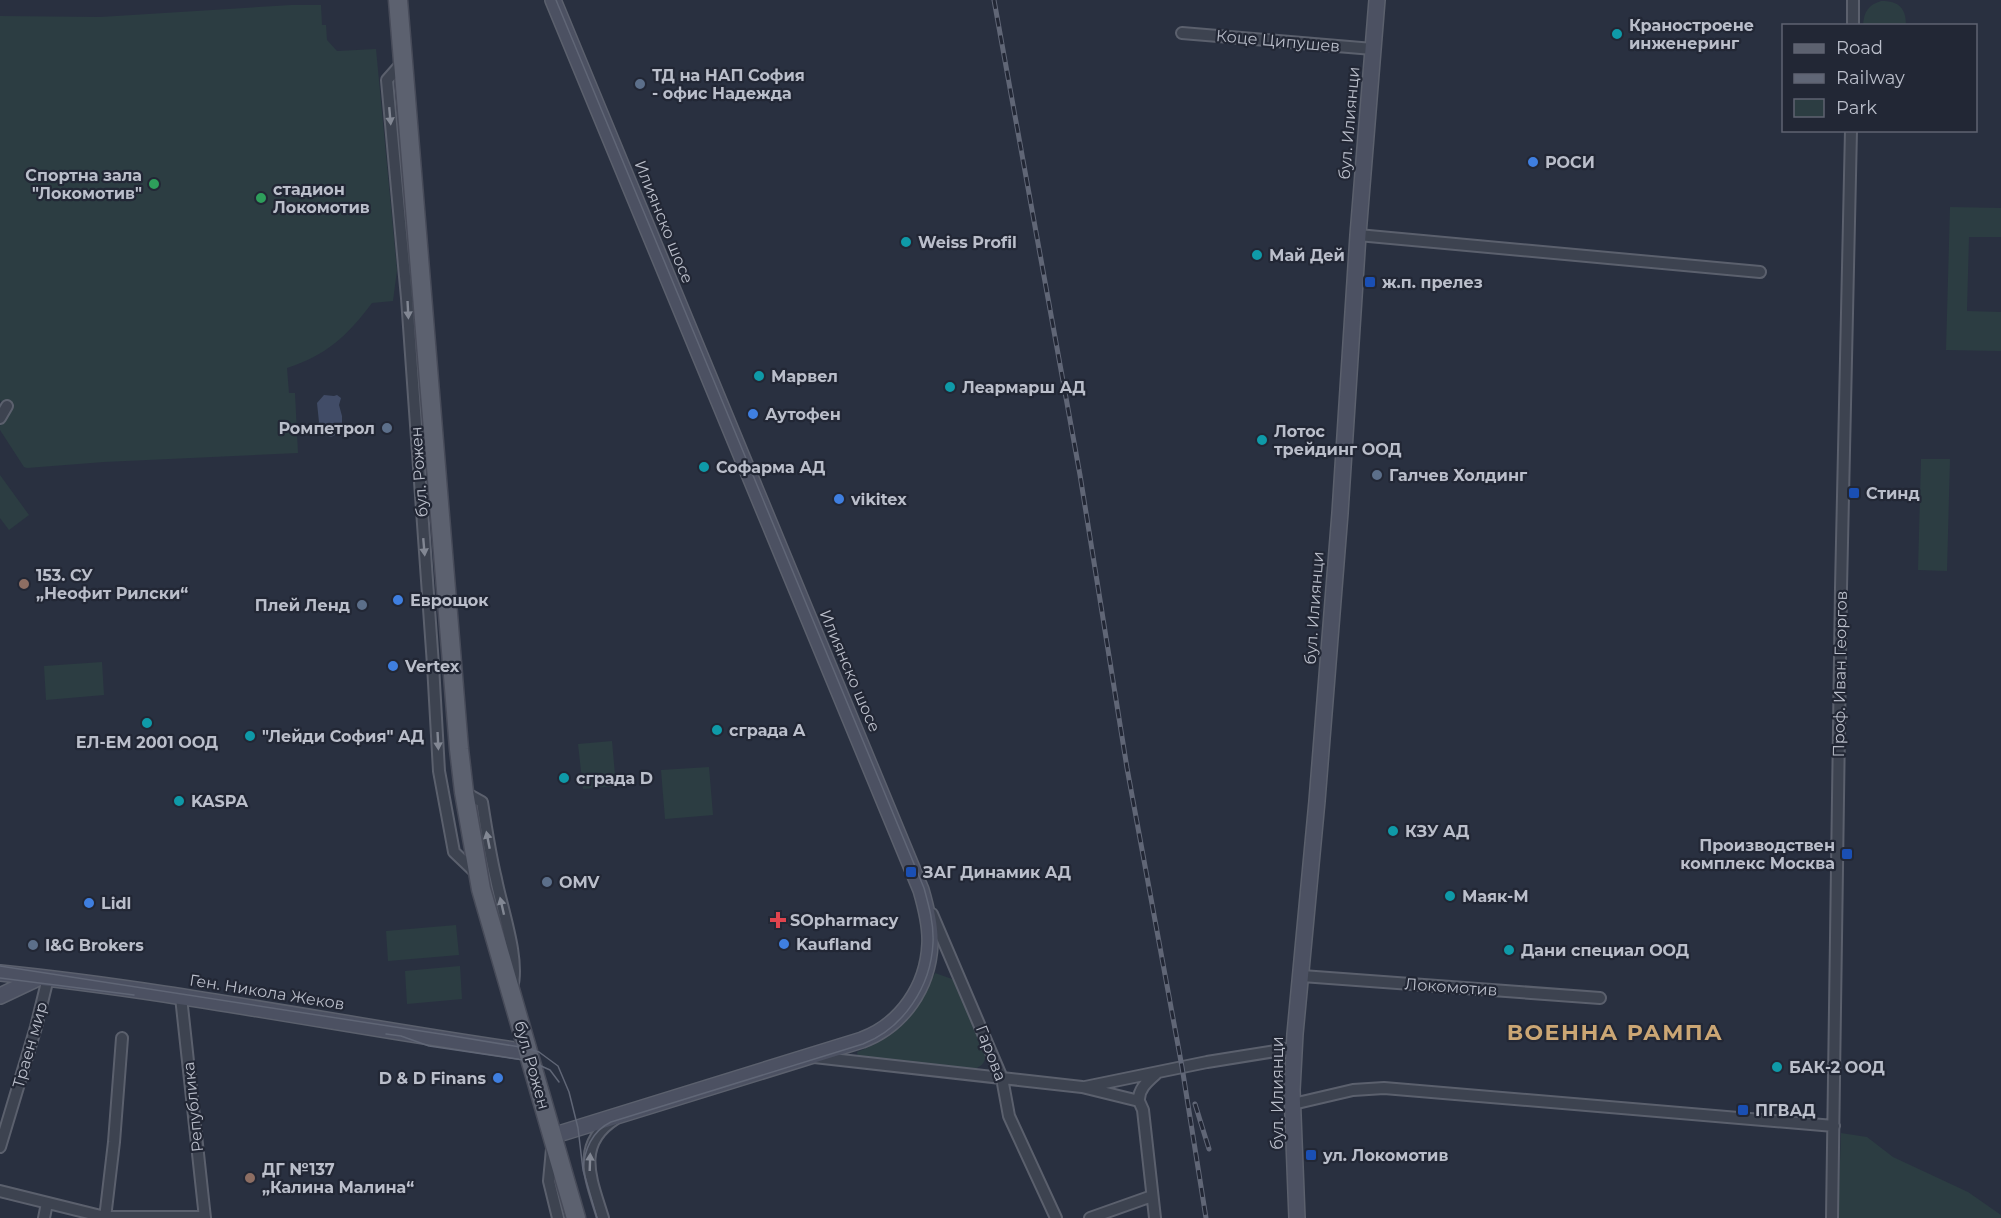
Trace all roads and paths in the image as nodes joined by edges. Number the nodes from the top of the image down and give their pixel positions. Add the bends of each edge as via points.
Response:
1 (398, 0) edge
2 (553, 0) edge
3 (1377, 0) edge
4 (1853, 0) edge
5 (1853, 24) edge
6 (1182, 33) dead end
7 (1373, 49) junction
8 (402, 63) junction
9 (1851, 132) edge
10 (1358, 235) junction
11 (1760, 272) dead end
12 (7, 406) dead end
13 (0, 418) edge
14 (464, 792) junction
15 (478, 874) junction
16 (921, 890) junction
17 (0, 973) edge
18 (1302, 975) junction
19 (45, 977) junction
20 (511, 994) junction
21 (0, 996) edge
22 (181, 997) junction
23 (1600, 998) dead end
24 (122, 1038) dead end
25 (1294, 1048) junction
26 (528, 1052) junction
27 (810, 1056) junction
28 (1158, 1072) junction
29 (1002, 1078) junction
30 (1082, 1087) junction
31 (1293, 1104) junction
32 (1141, 1106) junction
33 (626, 1114) junction
34 (1834, 1126) junction
35 (552, 1136) junction
36 (0, 1147) edge
37 (0, 1191) edge
38 (1152, 1196) junction
39 (47, 1203) junction
40 (44, 1218) edge
41 (105, 1218) edge
42 (205, 1218) edge
43 (558, 1218) edge
44 (576, 1218) edge
45 (603, 1218) edge
46 (1056, 1218) edge
47 (1090, 1218) edge
48 (1155, 1218) edge
49 (1297, 1218) edge
50 (1832, 1218) edge

1 - 8 main road, бул. Рожен
2 - 16 street, Илиянско шосе
3 - 7 street, бул. Илиянци
4 - 5 street
6 - 7 street, Коце Ципушев
7 - 10 street, бул. Илиянци
8 - 14 main road, бул. Рожен
8 -> 15 street, бул. Рожен via 387,80 407,298 439,771 454,852
9 - 34 street, Проф. Иван Георгов
10 - 11 street
10 - 18 street, бул. Илиянци
12 - 13 street
14 - 15 main road, бул. Рожен
20 -> 14 street, бул. Рожен via 515,976 482,802
15 - 20 main road, бул. Рожен
16 - 27 street, Илиянско шосе via 930,943 924,978 912,1000 880,1032
16 - 29 street, Гарова
17 - 19 street, Ген. Никола Жеков
18 - 23 street, Локомотив
18 - 25 street, бул. Илиянци
19 - 21 street
19 - 22 street, Ген. Никола Жеков
19 - 36 street, Траен мир via 36,1027
20 - 26 main road, бул. Рожен
22 - 26 street, Ген. Никола Жеков
22 - 42 street, Република
24 - 41 street
25 - 28 street
25 - 31 street, бул. Илиянци
26 - 35 main road, бул. Рожен
27 - 29 street
27 - 33 street, Илиянско шосе
28 - 30 street
28 - 32 street via 1138,1094
29 - 30 street
29 - 46 street, Гарова via 1009,1116
30 - 32 street
31 - 34 street via 1353,1090 1384,1088
31 - 49 street, бул. Илиянци
32 - 38 street
33 - 35 street, Илиянско шосе
45 -> 33 street via 589,1173 589,1155 603,1129
34 - 50 street, Проф. Иван Георгов
35 - 43 street, бул. Рожен via 549,1181
35 - 44 main road, бул. Рожен
37 - 39 street
38 - 47 street
38 - 48 street
39 - 40 street
39 - 41 street
41 - 42 street

